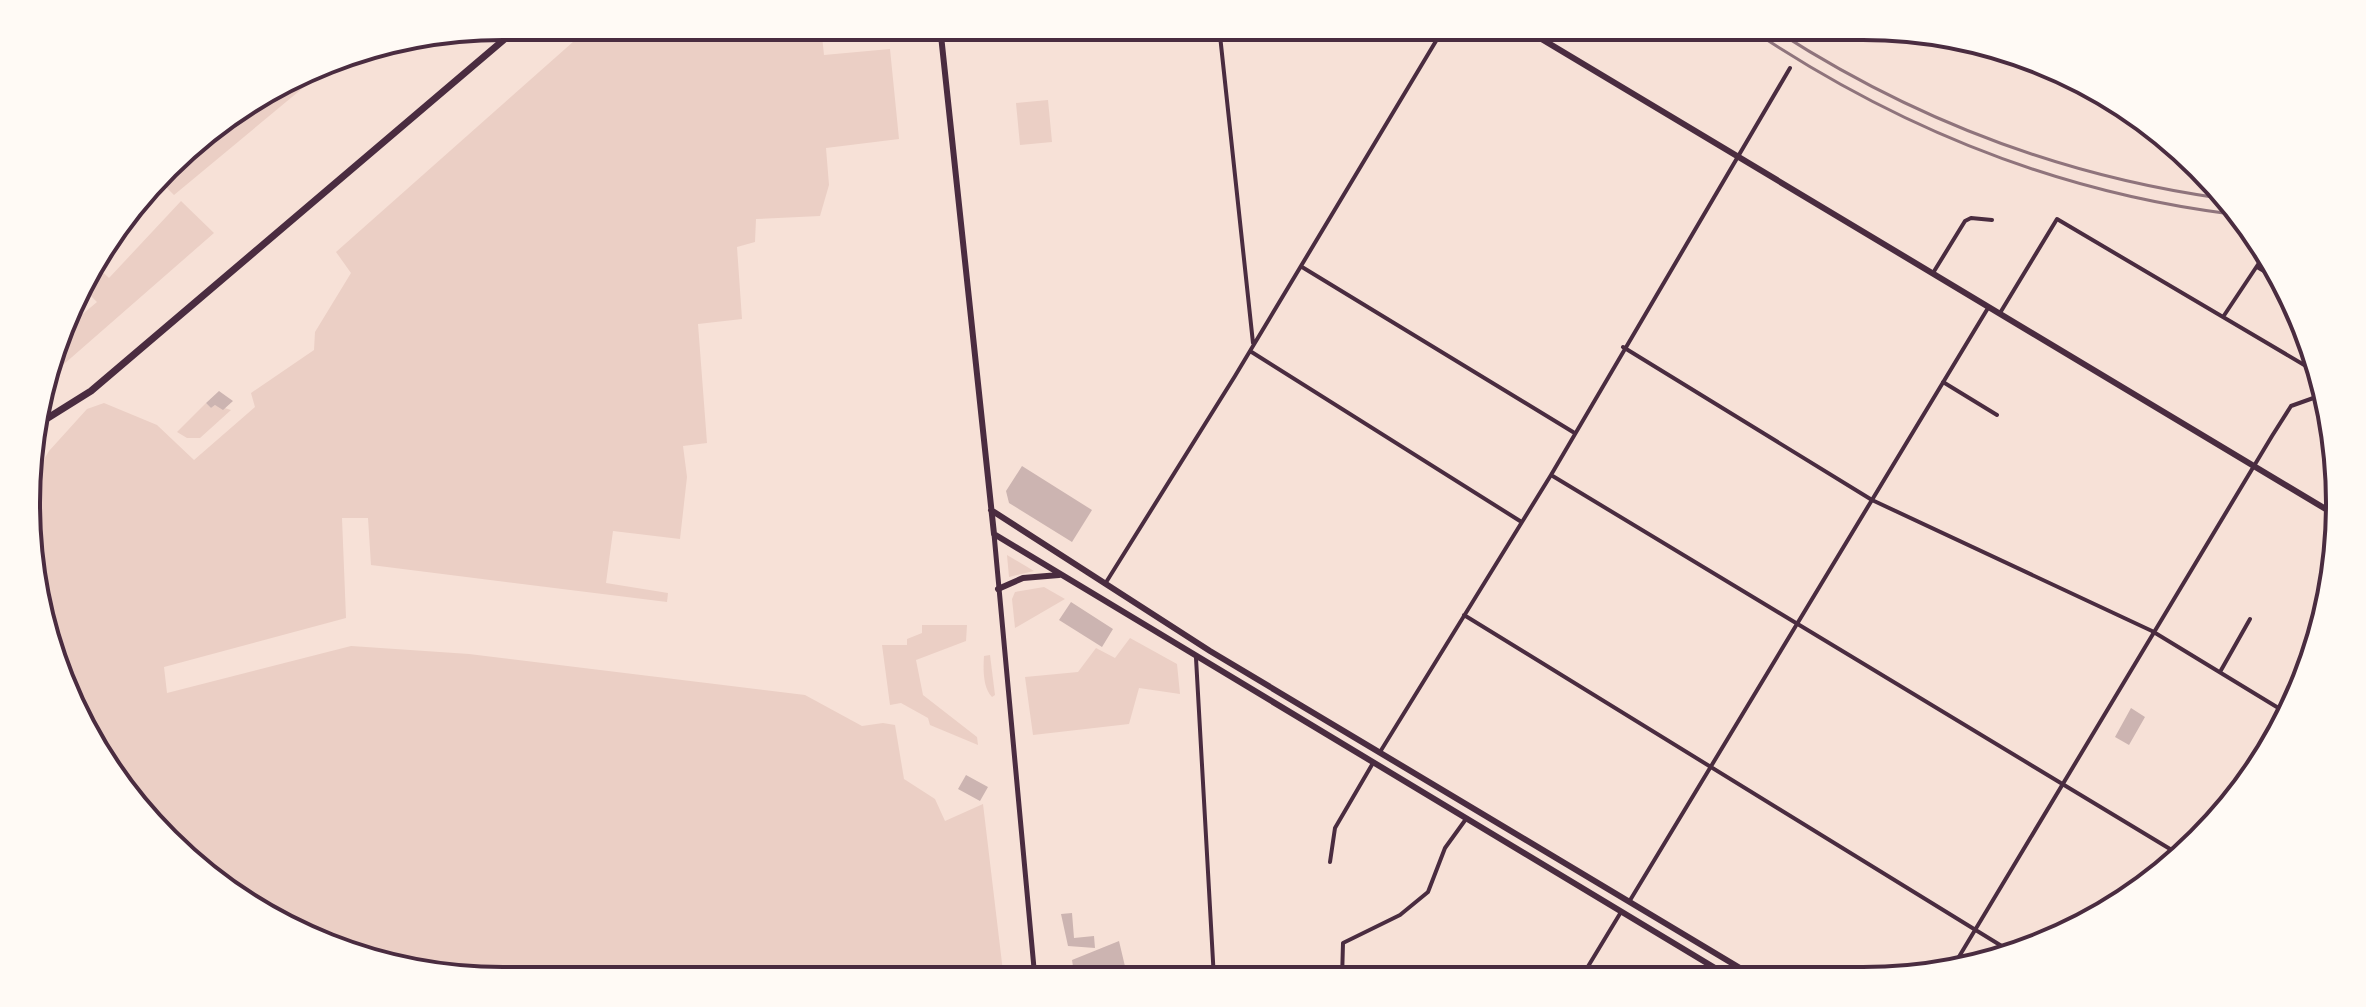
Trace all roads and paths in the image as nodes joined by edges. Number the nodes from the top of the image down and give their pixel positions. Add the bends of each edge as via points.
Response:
1 (504, 40) edge
2 (941, 40) edge
3 (1220, 40) edge
4 (1437, 40) edge
5 (1543, 40) edge
6 (1790, 68) dead end
7 (1736, 158) junction
8 (1992, 220) dead end
9 (2259, 264) edge
10 (1301, 266) junction
11 (2257, 267) junction
12 (2263, 271) edge
13 (1932, 275) junction
14 (1988, 308) junction
15 (1999, 315) junction
16 (2223, 317) junction
17 (1253, 345) junction
18 (1623, 347) junction
19 (1250, 351) junction
20 (2304, 365) edge
21 (1943, 382) junction
22 (2313, 398) edge
23 (1997, 415) dead end
24 (48, 418) edge
25 (1573, 432) junction
26 (2253, 467) junction
27 (1551, 475) junction
28 (1872, 500) junction
29 (2326, 509) edge
30 (991, 510) junction
31 (1520, 521) junction
32 (994, 534) junction
33 (1060, 576) junction
34 (1105, 584) junction
35 (998, 589) junction
36 (1464, 615) junction
37 (2250, 619) dead end
38 (1798, 622) junction
39 (2152, 631) junction
40 (1196, 658) junction
41 (2220, 672) junction
42 (2278, 708) edge
43 (1380, 752) junction
44 (1373, 763) junction
45 (1711, 767) junction
46 (2059, 785) junction
47 (1466, 819) junction
48 (2171, 850) edge
49 (1330, 862) dead end
50 (1629, 902) junction
51 (1621, 912) junction
52 (1974, 930) junction
53 (2000, 945) edge
54 (1959, 957) edge
55 (1034, 967) edge
56 (1213, 967) edge
57 (1342, 967) edge
58 (1588, 967) edge
59 (1713, 967) edge
60 (1738, 967) edge

1 - 24 main road via 91,391
2 - 30 main road
3 - 17 street
4 - 10 street
5 - 7 main road
6 - 7 street
7 - 13 main road
7 - 18 street
8 - 13 street via 1965,221
9 - 11 street
10 - 17 street
10 - 25 street
11 - 12 street
11 - 16 street
13 - 14 main road
14 - 15 main road
14 - 21 street
15 - 16 street via 2057,219
15 - 26 main road
16 - 20 street
17 - 19 street
18 - 25 street
18 - 28 street
19 - 31 street
19 - 34 street
21 - 23 street
21 - 28 street
22 - 26 street via 2291,406
25 - 27 street
26 - 29 main road
26 - 39 street
27 - 31 street
27 - 38 street
28 - 38 street
28 - 39 street
30 - 32 main road
30 - 34 main road
31 - 36 street
32 - 33 main road
32 - 35 street
33 - 35 main road via 1023,578
33 - 40 main road
34 - 43 main road
35 - 55 street
36 - 43 street
36 - 45 street
37 - 41 street
38 - 45 street
38 - 46 street
39 - 41 street
39 - 46 street
40 - 44 main road
40 - 56 street
41 - 42 street
43 - 50 main road
44 - 47 main road
44 - 49 street via 1335,828
45 - 50 street
45 - 52 street
46 - 48 street
46 - 52 street
47 - 51 main road
47 - 57 street via 1445,848 1428,892 1400,915 1343,943
50 - 60 main road
51 - 58 street
51 - 59 main road
52 - 53 street
52 - 54 street

